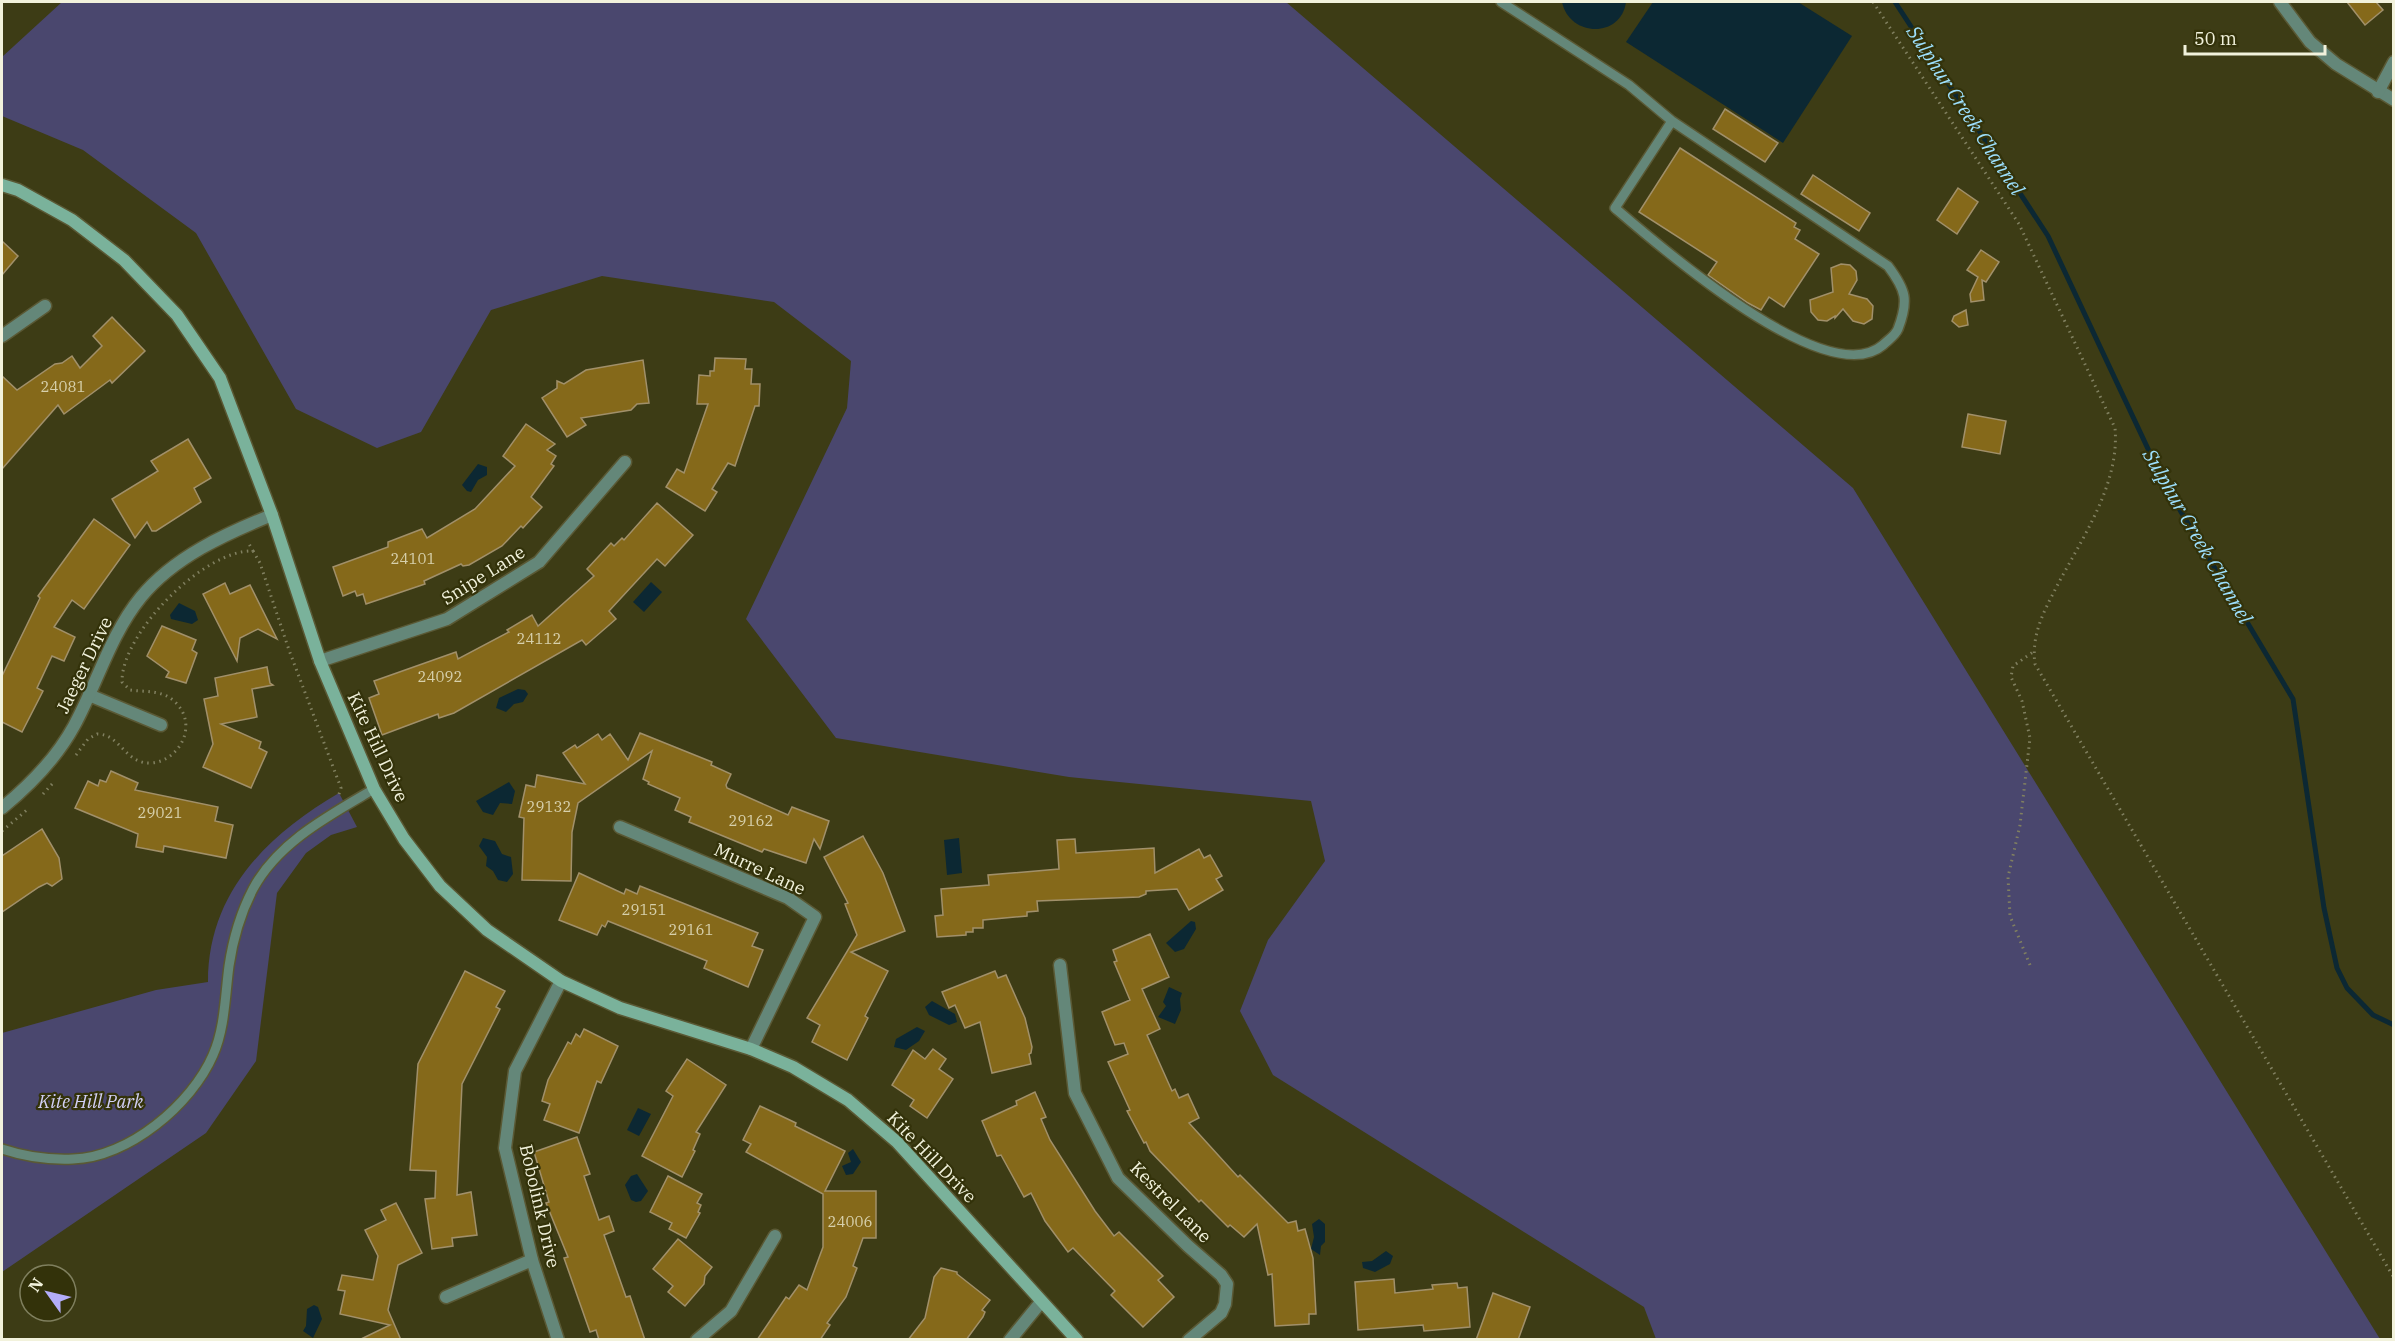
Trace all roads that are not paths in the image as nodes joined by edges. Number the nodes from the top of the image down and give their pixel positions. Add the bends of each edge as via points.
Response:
1 (1501, 2) edge
2 (2280, 2) edge
3 (2394, 62) edge
4 (2378, 92) junction
5 (2394, 100) edge
6 (1672, 121) junction
7 (2, 185) edge
8 (45, 306) dead end
9 (2, 336) edge
10 (625, 462) dead end
11 (272, 515) junction
12 (320, 661) junction
13 (89, 695) junction
14 (161, 725) dead end
15 (374, 789) junction
16 (2, 808) edge
17 (620, 827) dead end
18 (1060, 965) dead end
19 (561, 981) junction
20 (751, 1049) junction
21 (2, 1149) edge
22 (775, 1236) dead end
23 (532, 1260) junction
24 (446, 1297) dead end
25 (1041, 1302) junction
26 (558, 1340) edge
27 (697, 1340) edge
28 (1010, 1340) edge
29 (1077, 1340) edge
30 (1189, 1340) edge

1 - 6 lane via 1629,85
2 - 4 street via 2310,42
3 - 4 street
4 - 5 street
6 - 6 lane via 1888,266 1902,286 1906,308 1897,333 1878,349 1856,357 1826,350 1766,322 1694,275 1615,208
7 - 11 street, Kite Hill Drive via 72,220 124,260 177,315 220,378
8 - 9 street
10 - 12 street, Snipe Lane via 539,562 447,619
11 - 12 street, Kite Hill Drive
11 - 13 street, Jaeger Drive via 179,561 141,597 112,641
12 - 15 street, Kite Hill Drive
13 - 14 street
13 - 16 street, Jaeger Drive via 73,729 50,761
15 - 19 street, Kite Hill Drive via 404,839 440,886 487,930
15 - 21 lane via 318,822 278,856 254,886 238,923 213,1054 199,1080 175,1108 147,1132 107,1151 75,1159
17 - 20 street, Murre Lane via 788,898 815,917
18 - 30 street, Kestrel Lane via 1075,1093 1118,1178 1227,1284 1221,1313
19 - 20 street, Kite Hill Drive via 620,1008
19 - 23 street, Bobolink Drive via 514,1071 505,1148
20 - 25 street, Kite Hill Drive via 793,1067 848,1100 897,1142
22 - 27 street via 731,1311
23 - 24 street
23 - 26 street, Bobolink Drive
25 - 28 street
25 - 29 street, Kite Hill Drive

